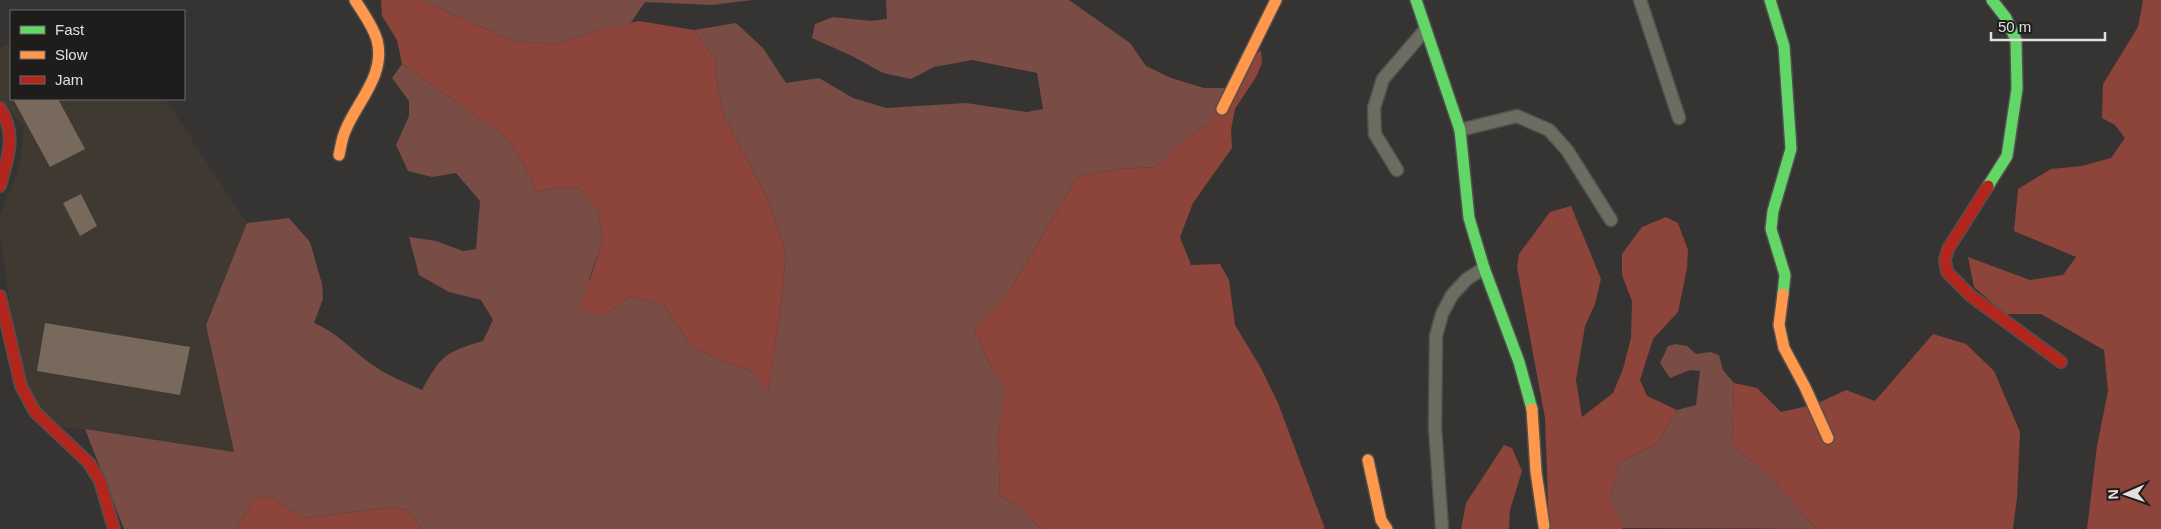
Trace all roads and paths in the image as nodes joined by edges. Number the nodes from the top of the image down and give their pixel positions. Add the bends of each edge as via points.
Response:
1 (355, 0) edge
2 (1276, 0) edge
3 (1416, 0) edge
4 (1640, 0) edge
5 (1770, 0) edge
6 (1992, 0) edge
7 (1425, 30) junction
8 (0, 108) edge
9 (1222, 109) dead end
10 (1680, 118) dead end
11 (1460, 130) junction
12 (339, 155) dead end
13 (1397, 170) dead end
14 (0, 186) edge
15 (1611, 220) dead end
16 (1484, 268) junction
17 (0, 296) edge
18 (2061, 362) dead end
19 (1828, 438) dead end
20 (1368, 460) dead end
21 (1544, 526) dead end
22 (114, 529) edge
23 (1387, 529) edge
24 (1442, 529) edge

1 - 12 street via 374,32 379,56 376,74 347,127
2 - 9 street
3 - 7 street
4 - 10 street
5 - 19 street via 1784,46 1791,149 1771,229 1785,275 1779,325 1784,348
6 - 18 street via 2006,18 2016,40 2017,89 2008,156 1948,249 1945,260 1947,272 1971,296
7 - 11 street
7 - 13 street via 1383,79 1374,108 1375,134
8 - 14 street via 12,142
11 - 15 street via 1517,116 1549,130 1567,150
11 - 16 street via 1469,218
16 - 21 street via 1520,362 1532,405 1536,472
16 - 24 street via 1467,279 1452,296 1442,314 1436,336 1435,427
17 - 22 street via 20,386 35,412 89,463 100,481
20 - 23 street

